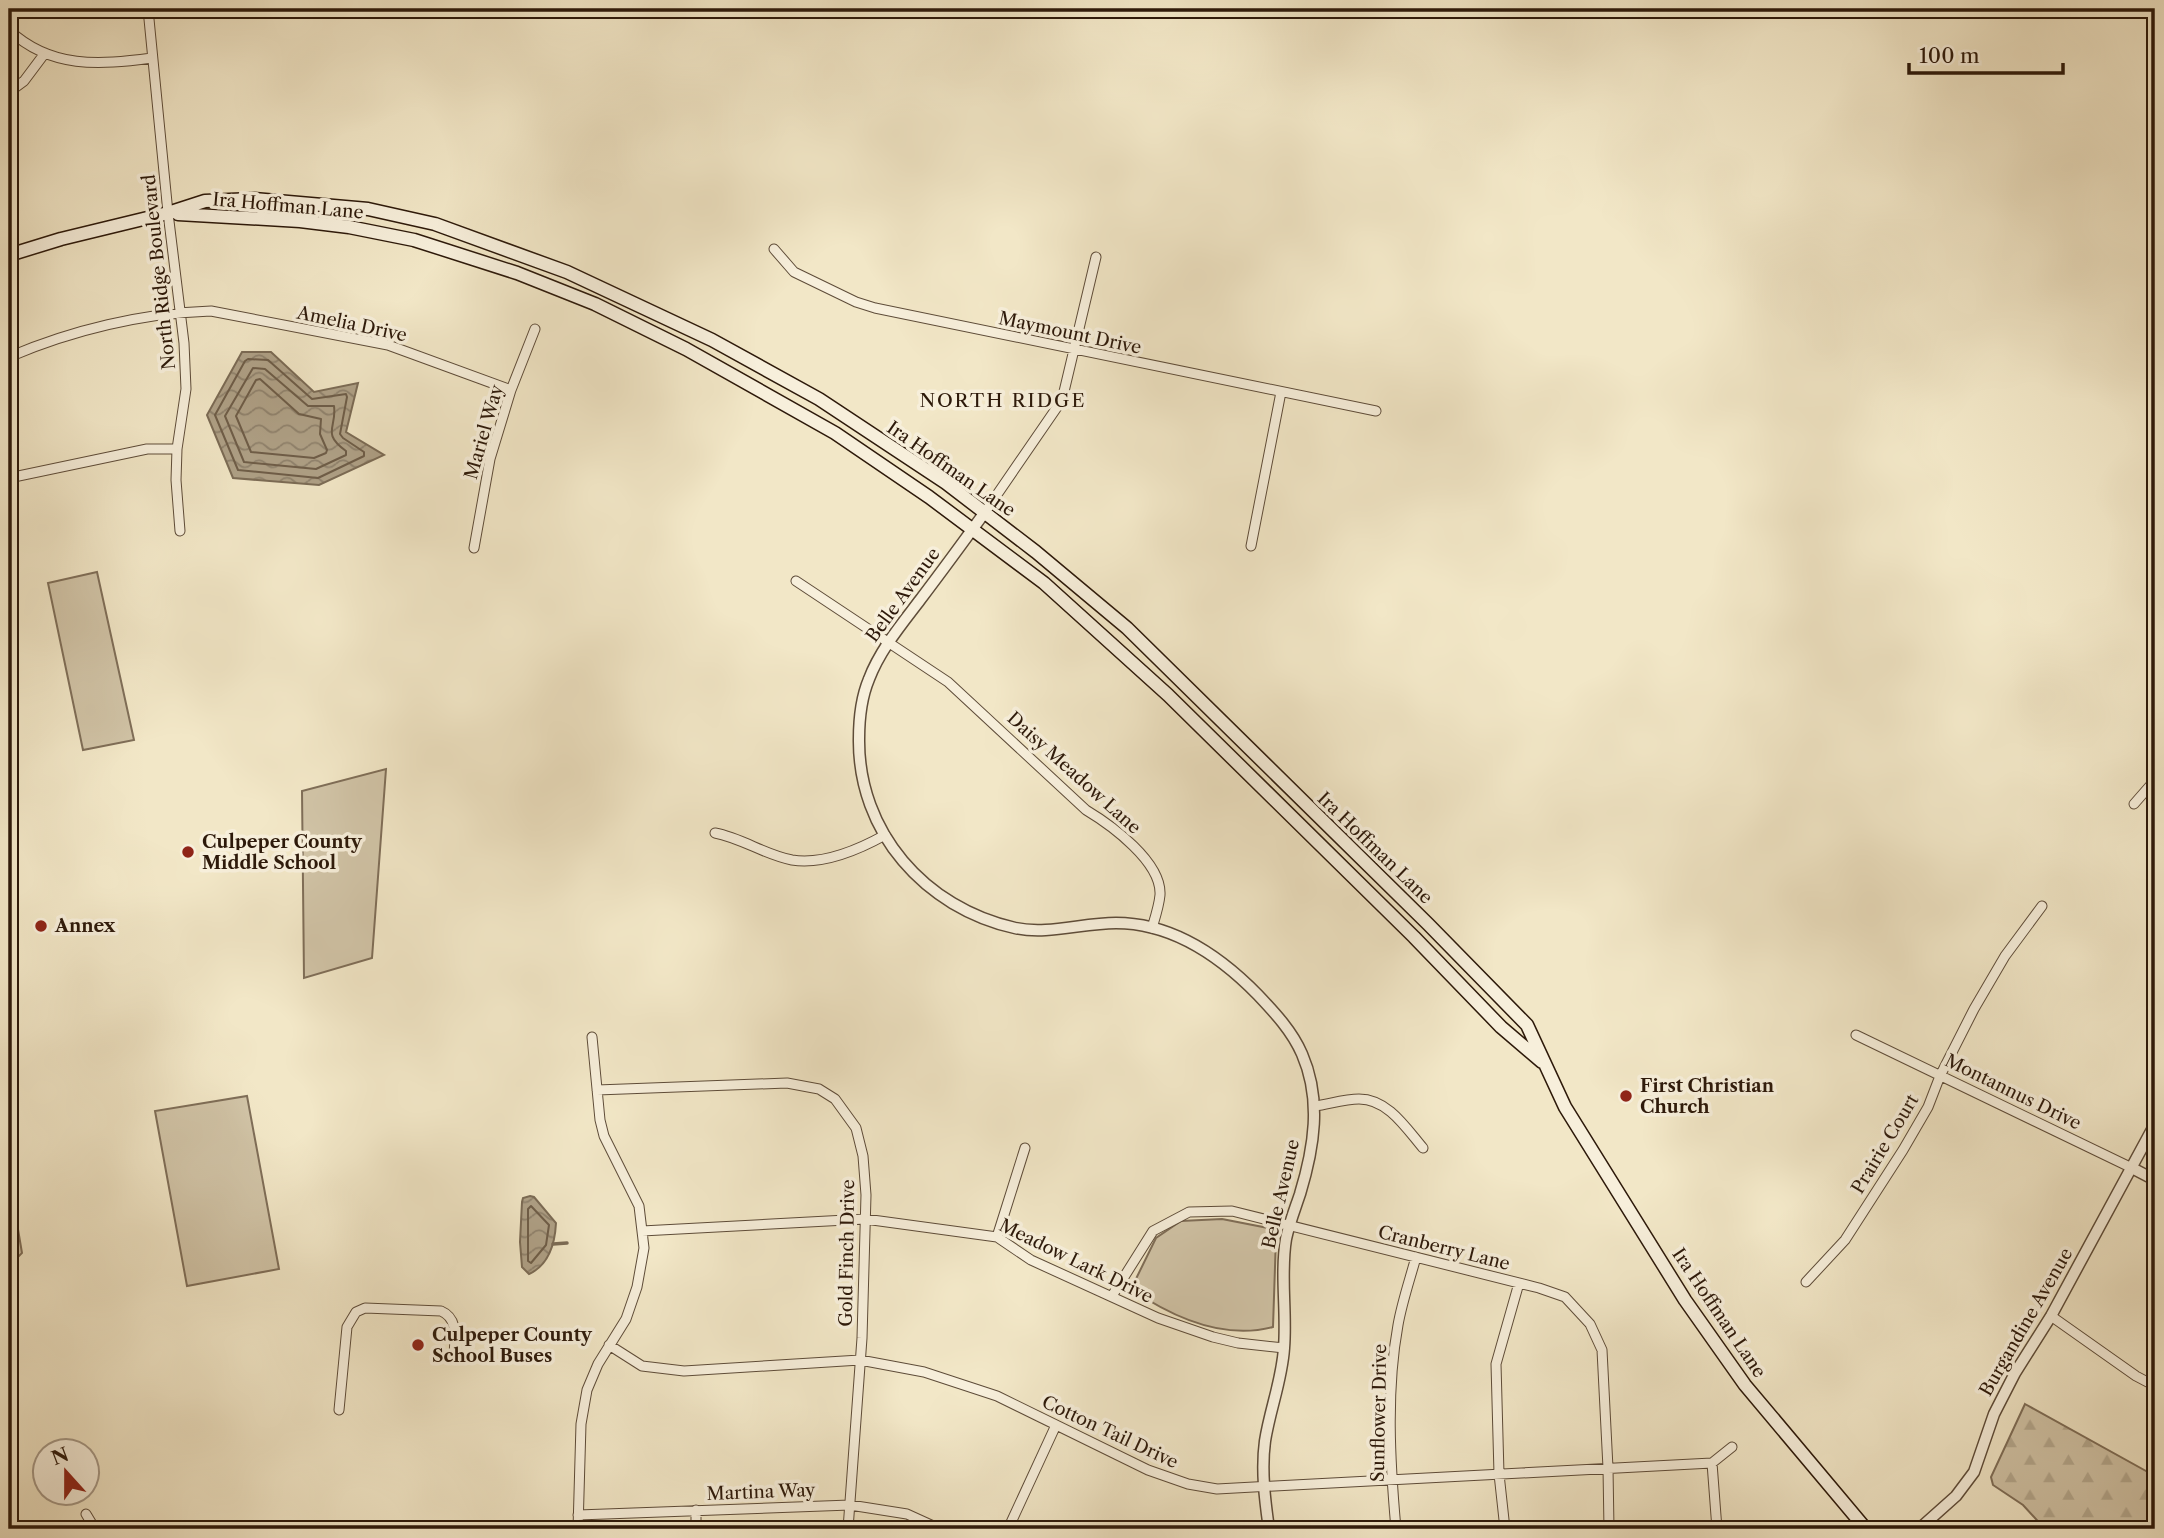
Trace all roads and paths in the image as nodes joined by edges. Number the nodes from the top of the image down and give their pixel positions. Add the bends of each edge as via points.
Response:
1 (148, 9) edge
2 (9, 30) edge
3 (45, 53) junction
4 (152, 58) junction
5 (9, 92) edge
6 (168, 213) junction
7 (774, 249) dead end
8 (9, 255) edge
9 (1096, 257) dead end
10 (181, 312) junction
11 (535, 329) dead end
12 (1074, 350) junction
13 (9, 357) edge
14 (512, 390) junction
15 (1281, 392) junction
16 (1376, 411) dead end
17 (177, 449) junction
18 (9, 478) edge
19 (985, 512) junction
20 (180, 531) dead end
21 (972, 531) junction
22 (1251, 546) dead end
23 (474, 548) dead end
24 (796, 581) dead end
25 (889, 641) junction
26 (2155, 780) edge
27 (2134, 804) dead end
28 (715, 833) dead end
29 (885, 835) junction
30 (2042, 906) dead end
31 (1152, 928) junction
32 (1856, 1035) dead end
33 (592, 1037) dead end
34 (1545, 1064) junction
35 (1940, 1076) junction
36 (597, 1090) junction
37 (1315, 1107) junction
38 (2155, 1124) edge
39 (1025, 1148) dead end
40 (1423, 1148) dead end
41 (2132, 1168) junction
42 (2155, 1180) edge
43 (865, 1219) junction
44 (1290, 1225) junction
45 (642, 1231) junction
46 (997, 1237) junction
47 (1416, 1257) junction
48 (1806, 1282) dead end
49 (1519, 1283) junction
50 (1112, 1296) junction
51 (2051, 1316) junction
52 (609, 1345) junction
53 (1284, 1348) junction
54 (454, 1359) dead end
55 (860, 1360) junction
56 (2155, 1386) edge
57 (339, 1410) dead end
58 (1056, 1425) junction
59 (1732, 1447) dead end
60 (1712, 1462) junction
61 (1608, 1468) junction
62 (1499, 1474) junction
63 (1392, 1480) junction
64 (1264, 1488) junction
65 (850, 1505) junction
66 (696, 1510) junction
67 (86, 1514) dead end
68 (578, 1515) junction
69 (95, 1529) edge
70 (578, 1529) edge
71 (696, 1529) edge
72 (848, 1529) edge
73 (940, 1529) edge
74 (1008, 1529) edge
75 (1269, 1529) edge
76 (1396, 1529) edge
77 (1504, 1529) edge
78 (1609, 1529) edge
79 (1717, 1529) edge
80 (1866, 1529) edge
81 (1919, 1529) edge

1 - 4 street, North Ridge Boulevard
2 - 3 street
3 - 4 street via 74,62 106,64
3 - 5 street via 24,81
4 - 6 street, North Ridge Boulevard
6 - 8 main road, Ira Hoffman Lane
6 - 10 street, North Ridge Boulevard
6 - 19 main road, Ira Hoffman Lane via 205,201 254,199 368,209 435,224 567,272 712,340 819,399
6 - 21 main road, Ira Hoffman Lane via 300,221 375,232 517,273 686,349 835,433
7 - 12 street, Maymount Drive via 794,272 864,305
9 - 12 street, Belle Avenue
10 - 13 street, Amelia Drive via 88,330
10 - 14 street, Amelia Drive via 211,311 388,345
10 - 17 street, North Ridge Boulevard via 186,389
11 - 14 street, Mariel Way
12 - 15 street, Maymount Drive
12 - 19 street, Belle Avenue via 1058,408
14 - 23 street, Mariel Way via 490,459
15 - 16 street, Maymount Drive
15 - 22 street
17 - 18 street via 147,449
17 - 20 street, North Ridge Boulevard
19 - 21 street, Belle Avenue
19 - 34 main road, Ira Hoffman Lane via 1126,628 1429,924 1527,1025
21 - 25 street, Belle Avenue
21 - 34 main road, Ira Hoffman Lane via 1044,583 1168,695 1501,1027
24 - 25 street, Daisy Meadow Lane
25 - 29 street, Belle Avenue via 867,683 859,727 863,788
25 - 31 street, Daisy Meadow Lane via 948,682 1050,778 1138,852 1154,871 1160,894
26 - 27 street
28 - 29 street via 792,860 825,859
29 - 31 street, Belle Avenue via 927,887 977,916 1030,930 1115,923
30 - 35 street, Prairie Court via 2005,956
31 - 37 street, Belle Avenue via 1205,950 1234,971 1278,1016 1302,1053
32 - 35 street, Montannus Drive
33 - 36 street
34 - 80 main road, Ira Hoffman Lane via 1566,1107 1685,1300 1731,1366
35 - 41 street, Montannus Drive
35 - 48 street, Prairie Court via 1928,1107 1845,1240
36 - 43 street, Gold Finch Drive via 787,1083 819,1090 835,1099 856,1128 863,1156
36 - 45 street via 604,1136 639,1206
37 - 40 street via 1360,1099 1378,1103
37 - 44 street, Belle Avenue via 1305,1178
38 - 41 street, Burgandine Avenue
39 - 46 street
41 - 42 street, Montannus Drive
41 - 51 street, Burgandine Avenue
43 - 45 street, Meadow Lark Drive
43 - 46 street, Meadow Lark Drive
43 - 55 street, Gold Finch Drive
44 - 47 street, Cranberry Lane
44 - 50 street, Cranberry Lane via 1232,1211 1189,1212 1153,1231
44 - 53 street, Belle Avenue via 1283,1265
45 - 52 street via 644,1248 637,1286 626,1319
46 - 50 street, Meadow Lark Drive via 1031,1260
47 - 49 street, Cranberry Lane
47 - 63 street, Sunflower Drive via 1398,1324 1391,1387
49 - 61 street, Cranberry Lane via 1564,1297 1590,1324 1602,1350
49 - 62 street via 1496,1364
50 - 53 street, Meadow Lark Drive via 1213,1337
51 - 56 street
51 - 81 street, Burgandine Avenue via 1994,1414 1973,1472 1956,1496
52 - 55 street, Cotton Tail Drive via 642,1366 684,1371
52 - 68 street via 587,1390 581,1424
53 - 64 street, Belle Avenue via 1265,1441
54 - 57 street via 454,1324 447,1313 365,1308 347,1327
55 - 58 street, Cotton Tail Drive via 924,1372 997,1396
55 - 65 street, Gold Finch Drive
58 - 64 street, Cotton Tail Drive via 1148,1470 1188,1484
58 - 74 street
59 - 60 street
60 - 61 street, Cotton Tail Drive
60 - 79 street
61 - 62 street, Cotton Tail Drive
61 - 78 street, Cranberry Lane
62 - 63 street, Cotton Tail Drive
62 - 77 street
63 - 64 street, Cotton Tail Drive
63 - 76 street, Sunflower Drive
64 - 75 street, Belle Avenue
65 - 66 street, Martina Way
65 - 72 street, Gold Finch Drive
65 - 73 street, Martina Way via 907,1514
66 - 68 street, Martina Way
66 - 71 street
67 - 69 street
68 - 70 street

